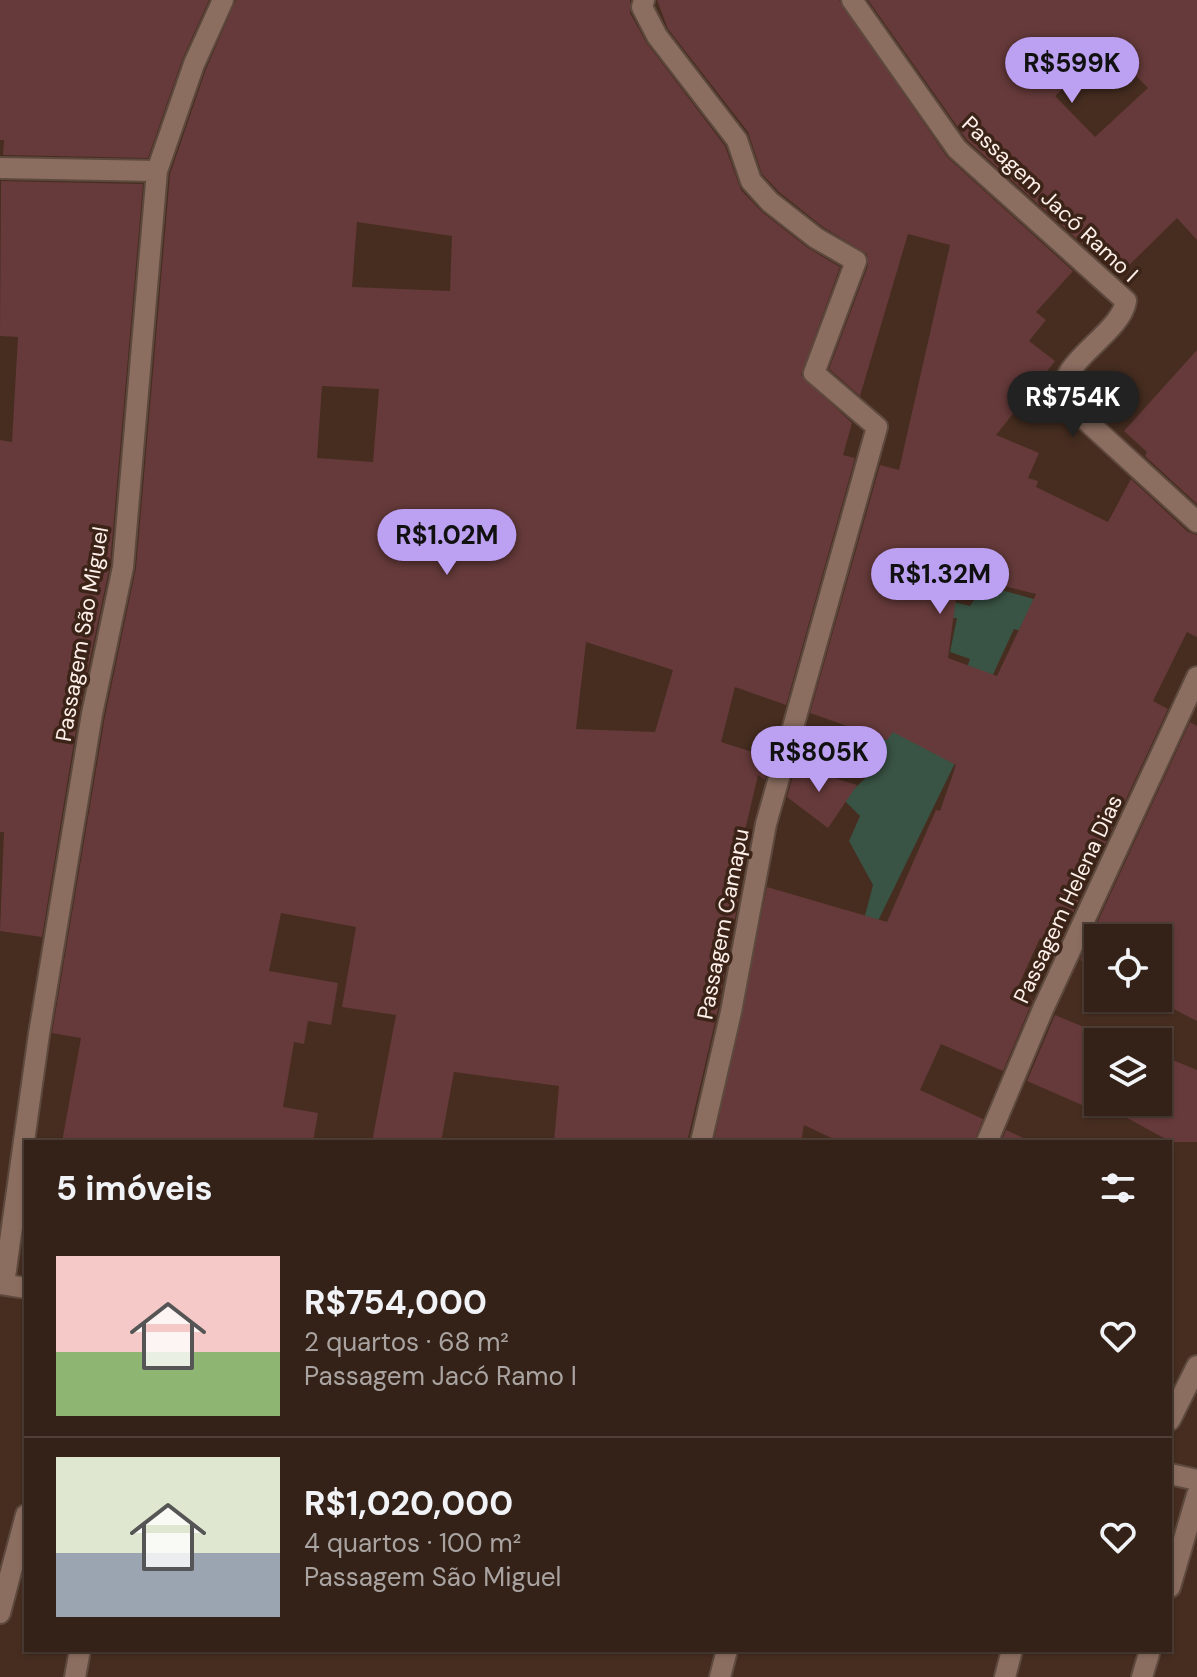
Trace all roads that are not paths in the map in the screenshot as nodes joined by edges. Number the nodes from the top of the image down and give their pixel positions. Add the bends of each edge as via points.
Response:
1 (223, 0) edge
2 (644, 0) edge
3 (852, 0) edge
4 (0, 168) edge
5 (157, 171) junction
6 (1197, 522) edge
7 (1197, 677) edge
8 (701, 1140) edge
9 (988, 1140) edge
10 (2, 1284) edge
11 (24, 1288) edge
12 (1197, 1366) edge
13 (1172, 1417) edge
14 (1172, 1474) edge
15 (1197, 1480) edge
16 (1197, 1495) edge
17 (24, 1523) edge
18 (1172, 1580) edge
19 (0, 1613) edge
20 (80, 1652) edge
21 (726, 1652) edge
22 (1011, 1652) edge
23 (1149, 1652) edge
24 (75, 1677) edge
25 (720, 1677) edge
26 (1005, 1677) edge
27 (1142, 1677) edge

1 - 5 street, Passagem São Miguel via 194,64
2 - 8 street, Passagem Camapu via 642,7 657,36 737,140 751,181 816,238 856,261 814,373 877,427 766,824
3 - 6 street, Passagem Jacó Ramo I via 957,149 1126,301 1111,327 1063,381 1061,392 1108,443
4 - 5 street
5 - 10 street, Passagem São Miguel via 123,567 82,775
7 - 9 street, Passagem Helena Dias
10 - 11 street
12 - 13 street
14 - 15 street
16 - 18 street
17 - 19 street
20 - 24 street
21 - 25 street
22 - 26 street
23 - 27 street

